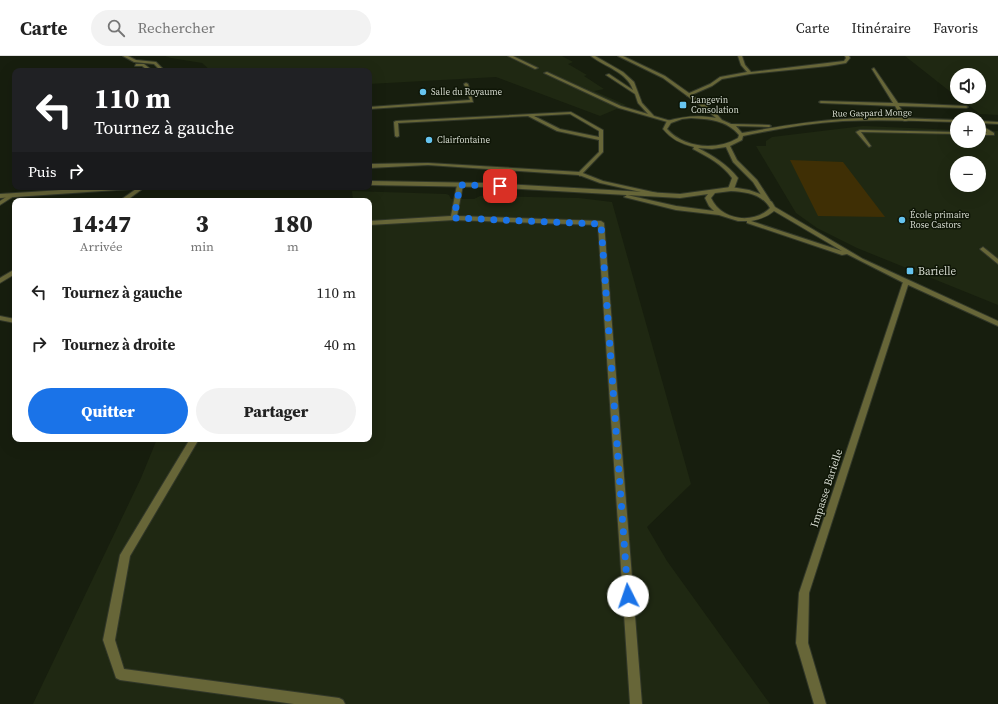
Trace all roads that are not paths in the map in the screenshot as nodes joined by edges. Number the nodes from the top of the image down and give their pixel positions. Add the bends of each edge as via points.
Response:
1 (125, 56) edge
2 (510, 56) edge
3 (593, 56) edge
4 (621, 56) edge
5 (740, 56) edge
6 (848, 56) edge
7 (136, 65) dead end
8 (147, 68) edge
9 (160, 68) edge
10 (536, 68) dead end
11 (874, 69) dead end
12 (546, 73) dead end
13 (750, 73) junction
14 (608, 75) dead end
15 (466, 84) dead end
16 (637, 95) junction
17 (689, 96) junction
18 (821, 102) dead end
19 (896, 104) junction
20 (966, 107) dead end
21 (372, 108) edge
22 (530, 115) junction
23 (652, 117) junction
24 (691, 117) junction
25 (906, 120) junction
26 (721, 121) junction
27 (669, 122) junction
28 (950, 122) edge
29 (998, 123) edge
30 (986, 124) edge
31 (731, 125) junction
32 (788, 126) junction
33 (986, 129) edge
34 (950, 134) edge
35 (741, 135) junction
36 (995, 135) edge
37 (398, 136) dead end
38 (600, 140) junction
39 (687, 144) junction
40 (728, 146) junction
41 (870, 146) dead end
42 (372, 166) edge
43 (580, 174) junction
44 (372, 183) edge
45 (460, 185) junction
46 (731, 189) junction
47 (92, 190) edge
48 (138, 190) edge
49 (604, 191) junction
50 (713, 192) junction
51 (661, 195) junction
52 (0, 196) edge
53 (11, 196) junction
54 (126, 198) edge
55 (767, 200) junction
56 (0, 203) edge
57 (773, 208) junction
58 (719, 213) junction
59 (454, 218) junction
60 (741, 219) junction
61 (372, 223) edge
62 (983, 249) dead end
63 (862, 260) junction
64 (998, 262) edge
65 (12, 273) edge
66 (0, 281) edge
67 (906, 282) junction
68 (0, 318) edge
69 (12, 320) edge
70 (998, 324) edge
71 (193, 442) edge
72 (339, 704) edge
73 (636, 704) edge
74 (820, 704) edge

1 - 9 street via 135,61 155,63
2 - 10 street
3 - 16 street via 628,78 633,83
4 - 17 street via 664,77
5 - 13 street
6 - 13 street via 845,62 828,65
7 - 8 street
11 - 19 street
12 - 23 street via 620,107
13 - 17 street via 721,78
14 - 16 street
15 - 21 street via 472,101
16 - 23 street via 640,103
17 - 24 street via 696,108
17 - 26 street
18 - 19 street
19 - 20 street
19 - 25 street
22 - 37 street via 396,122
22 - 38 street via 559,130
22 - 38 street via 571,113 601,130
23 - 27 street
24 - 26 street
24 - 27 street
25 - 28 street, Rue Gaspard Monge
25 - 32 street, Rue Gaspard Monge via 856,120
26 - 31 street
27 - 39 street via 665,129 668,135
29 - 30 street
31 - 32 street, Rue Gaspard Monge
31 - 35 street
32 - 35 street, Rue Gaspard Monge
33 - 36 street
34 - 41 street via 858,132
35 - 40 street via 740,139
38 - 43 street via 600,152
39 - 40 street via 703,147
39 - 46 street via 731,172 735,178
40 - 55 street via 735,161 755,181
42 - 43 street via 436,165
43 - 51 street via 602,182
44 - 45 street
45 - 49 street
45 - 59 street
46 - 50 street
46 - 55 street via 751,192
47 - 53 street
48 - 54 street
49 - 51 street
49 - 58 street via 676,208
50 - 51 street via 680,196
50 - 58 street via 708,198 710,206
52 - 53 street
53 - 56 street
55 - 57 street
57 - 60 street via 768,215 757,219
57 - 63 street
58 - 60 street
59 - 61 street
59 - 73 street via 601,224
60 - 63 street
62 - 64 street
63 - 67 street
65 - 66 street
67 - 70 street
67 - 74 street, Impasse Barielle via 804,593 802,643
68 - 69 street
71 - 72 street via 125,555 109,640 120,674

